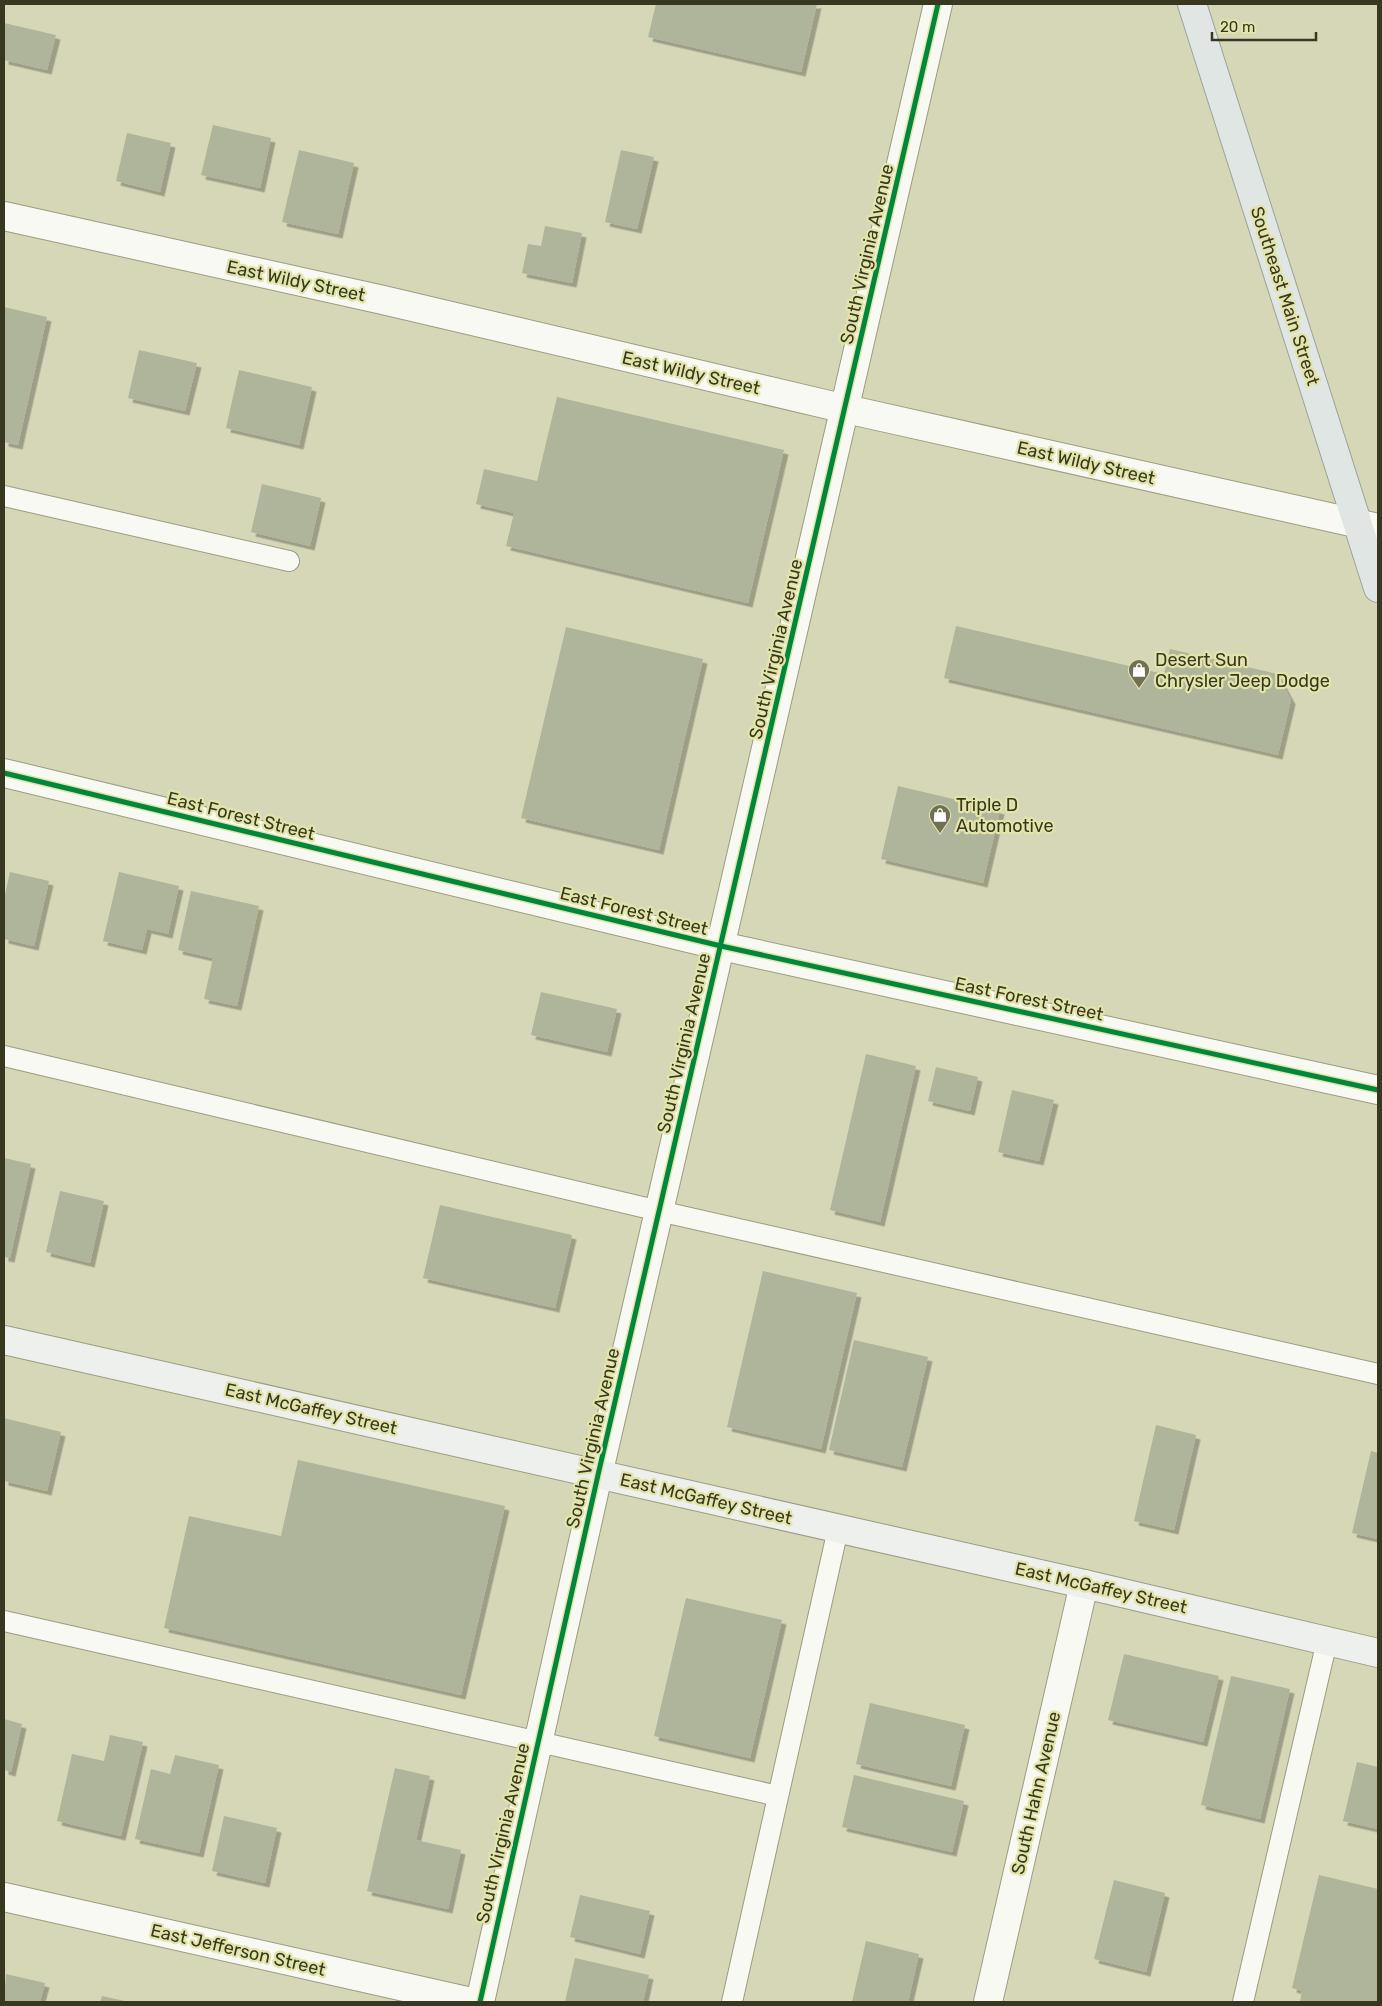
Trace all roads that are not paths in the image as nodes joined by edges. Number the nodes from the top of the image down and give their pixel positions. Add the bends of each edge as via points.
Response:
1 (938, 4) edge
2 (1192, 4) edge
3 (4, 216) edge
4 (846, 409) junction
5 (4, 496) edge
6 (1368, 525) edge
7 (289, 561) dead end
8 (1378, 588) edge
9 (4, 773) edge
10 (721, 946) junction
11 (4, 1056) edge
12 (1378, 1090) edge
13 (660, 1211) junction
14 (4, 1340) edge
15 (1378, 1374) edge
16 (598, 1474) junction
17 (838, 1529) junction
18 (1084, 1584) junction
19 (4, 1621) edge
20 (1327, 1641) junction
21 (1378, 1653) edge
22 (538, 1742) junction
23 (778, 1796) junction
24 (4, 1897) edge
25 (472, 2002) edge
26 (480, 2002) edge
27 (732, 2002) edge
28 (988, 2002) edge
29 (1243, 2002) edge

1 - 4 street, South Virginia Avenue
2 - 6 main road, Southeast Main Street
3 - 4 street, East Wildy Street via 383,300
4 - 6 street, East Wildy Street
4 - 10 street, South Virginia Avenue
5 - 7 lane
6 - 8 main road, Southeast Main Street
9 - 10 street, East Forest Street
10 - 12 street, East Forest Street
10 - 13 street, South Virginia Avenue
11 - 13 lane
13 - 15 lane
13 - 16 street, South Virginia Avenue
14 - 16 main road, East McGaffey Street
16 - 17 main road, East McGaffey Street
16 - 22 street, South Virginia Avenue
17 - 18 main road, East McGaffey Street
17 - 23 lane
18 - 20 main road, East McGaffey Street
18 - 28 street, South Hahn Avenue
19 - 22 lane
20 - 21 main road, East McGaffey Street
20 - 29 lane
22 - 23 lane
22 - 26 street, South Virginia Avenue
23 - 27 lane
24 - 25 street, East Jefferson Street

